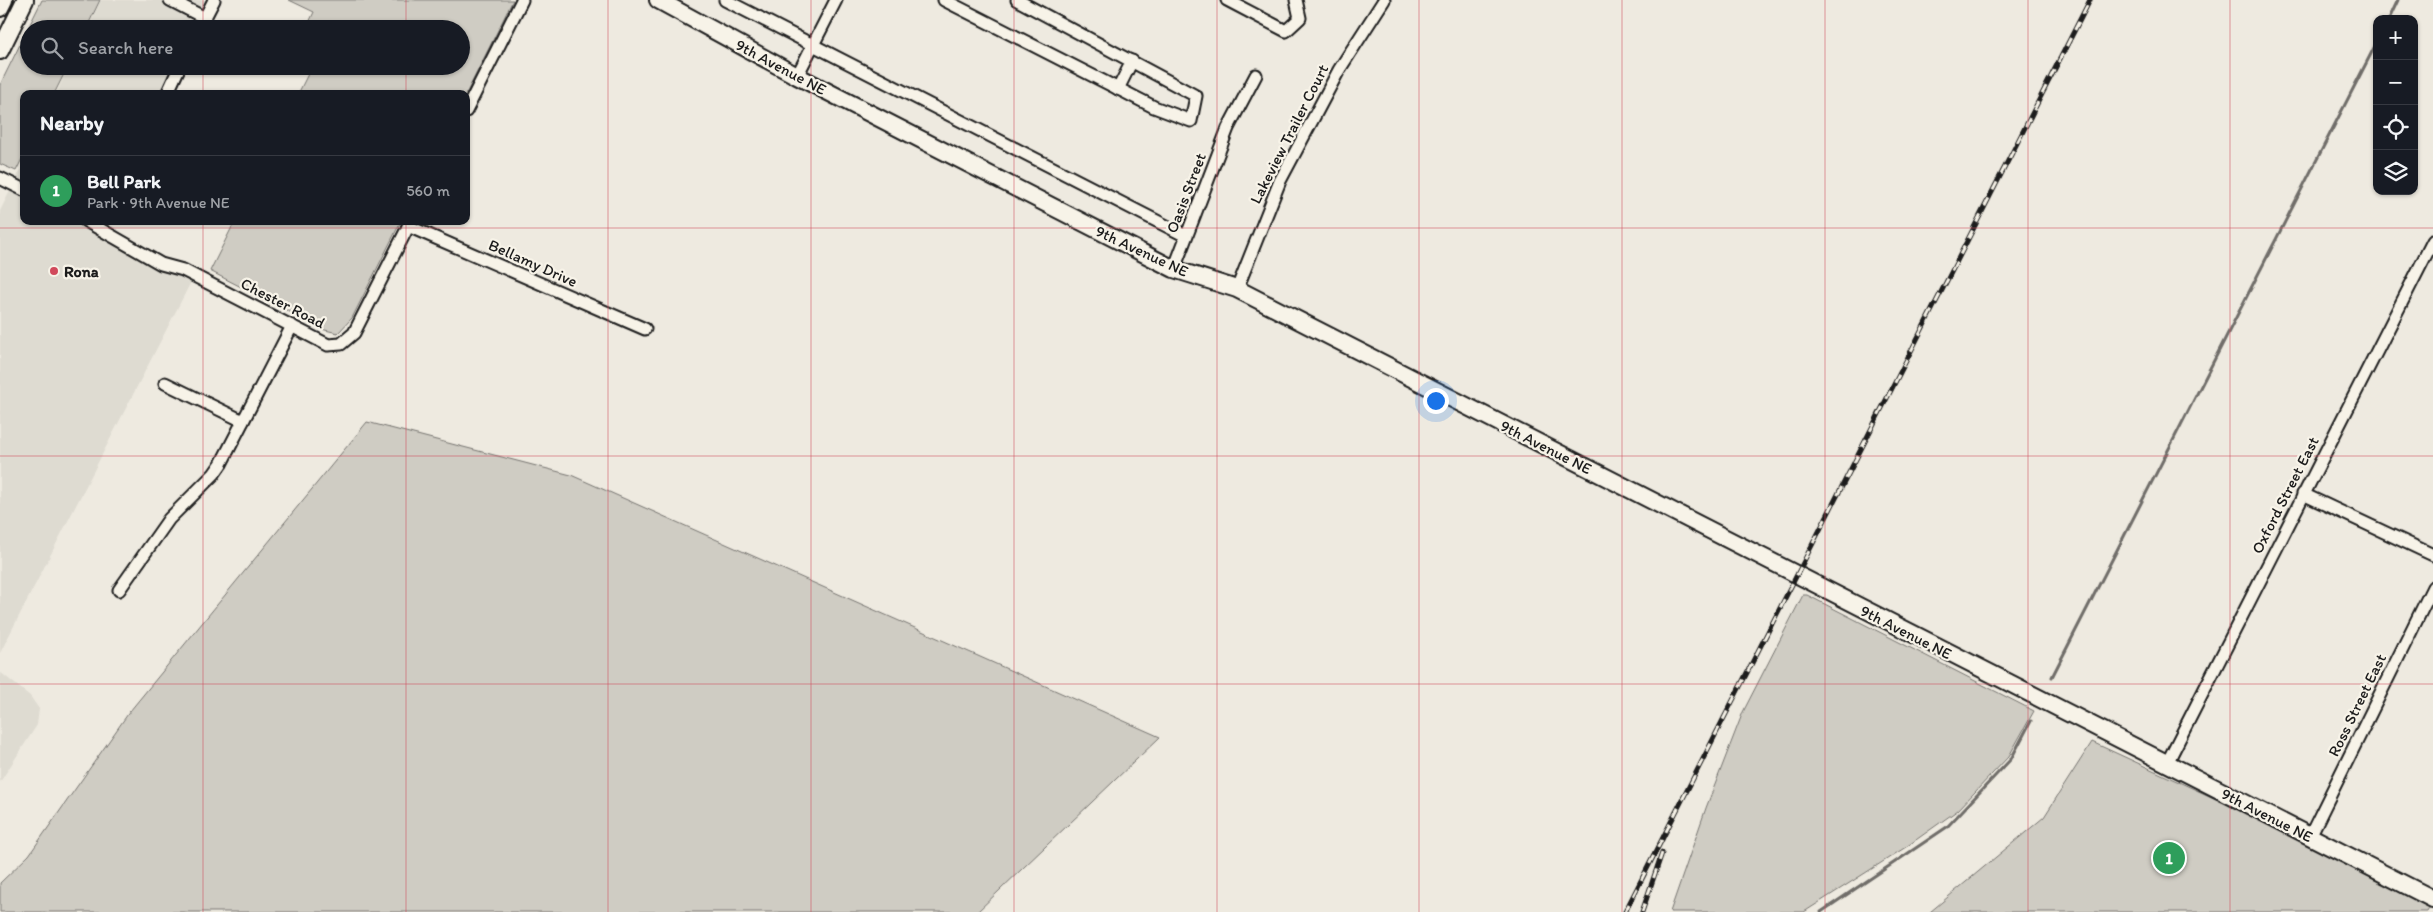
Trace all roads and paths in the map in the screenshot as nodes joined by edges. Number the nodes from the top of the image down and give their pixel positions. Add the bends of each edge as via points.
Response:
1 (4, 0) edge
2 (25, 0) edge
3 (170, 0) edge
4 (214, 0) edge
5 (522, 0) edge
6 (658, 0) edge
7 (725, 0) edge
8 (836, 0) edge
9 (944, 0) edge
10 (1017, 0) edge
11 (1227, 0) edge
12 (1296, 0) edge
13 (1384, 0) edge
14 (0, 8) edge
15 (205, 18) joint
16 (812, 45) junction
17 (0, 51) edge
18 (1132, 62) junction
19 (176, 75) edge
20 (1256, 75) dead end
21 (797, 76) junction
22 (1118, 89) junction
23 (168, 90) edge
24 (470, 102) edge
25 (0, 178) edge
26 (20, 188) edge
27 (102, 225) edge
28 (408, 225) edge
29 (411, 225) edge
30 (1186, 236) junction
31 (2433, 241) edge
32 (1174, 269) junction
33 (1237, 289) junction
34 (292, 326) junction
35 (645, 329) dead end
36 (165, 383) dead end
37 (243, 421) junction
38 (2304, 494) junction
39 (2433, 555) edge
40 (2433, 587) edge
41 (119, 590) dead end
42 (2166, 765) junction
43 (2310, 836) junction
44 (2433, 899) edge

1 - 14 street
2 - 17 street
3 - 15 street
4 - 15 street
5 - 24 street
6 - 21 street, 9th Avenue NE
7 - 16 street
8 - 16 street
9 - 22 street
10 - 18 street
11 - 12 street via 1286,30 1300,18
13 - 33 street, Lakeview Trailer Court via 1339,70 1280,181
16 - 21 street
16 - 30 street
18 - 22 street
18 - 22 street via 1196,96 1191,121
19 - 23 street
20 - 30 street, Oasis Street via 1228,128
21 - 32 street, 9th Avenue NE
25 - 26 street
27 - 34 street, Chester Road via 161,264 183,270
28 - 34 street, Chester Road via 354,333 341,344 328,345
29 - 35 street, Bellamy Drive
30 - 32 street, Oasis Street
31 - 38 street, Oxford Street East
32 - 33 street, 9th Avenue NE
33 - 42 street, 9th Avenue NE
34 - 37 street
36 - 37 street
37 - 41 street via 214,474 169,519
38 - 39 street
38 - 42 street, Oxford Street East
40 - 43 street, Ross Street East
42 - 43 street, 9th Avenue NE
43 - 44 street, 9th Avenue NE

